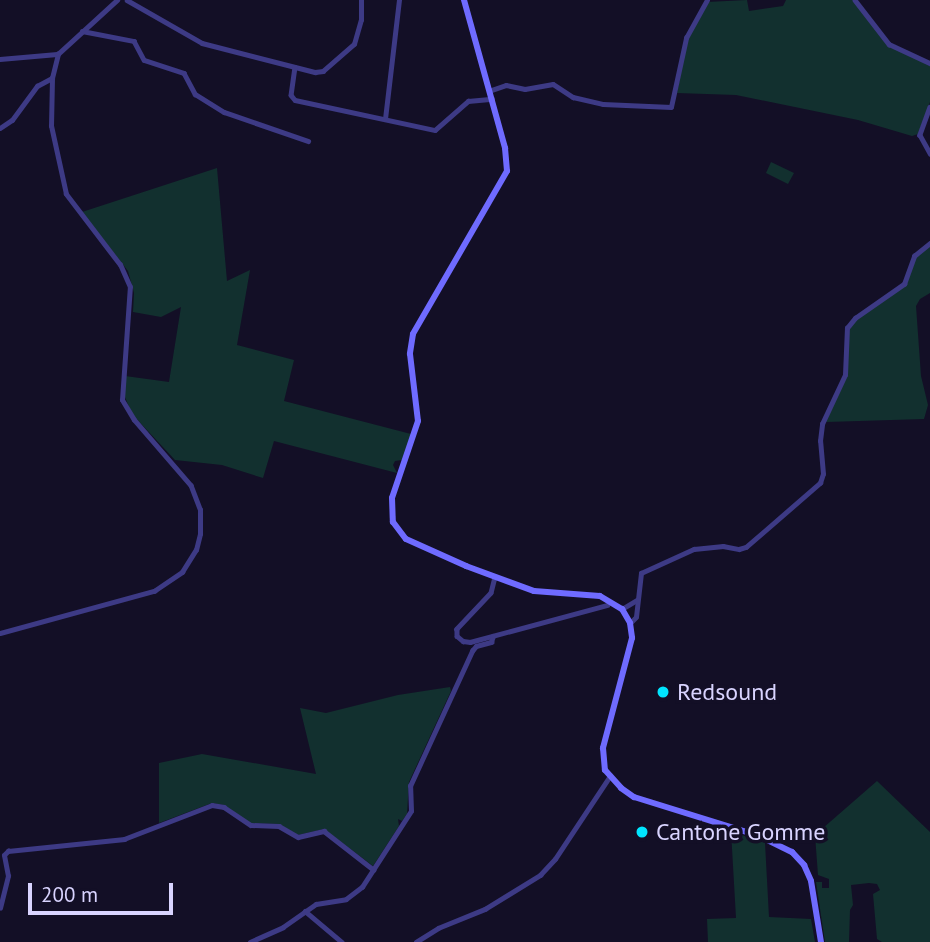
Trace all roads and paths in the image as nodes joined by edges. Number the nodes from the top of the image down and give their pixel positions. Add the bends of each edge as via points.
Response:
1 (117, 0) edge
2 (127, 0) edge
3 (361, 0) edge
4 (399, 0) edge
5 (464, 0) edge
6 (707, 0) edge
7 (855, 0) edge
8 (81, 31) junction
9 (58, 54) junction
10 (0, 59) edge
11 (930, 62) edge
12 (295, 67) junction
13 (52, 78) junction
14 (489, 91) junction
15 (492, 99) junction
16 (930, 107) edge
17 (385, 119) junction
18 (0, 128) edge
19 (308, 141) dead end
20 (930, 153) edge
21 (930, 243) edge
22 (495, 577) junction
23 (637, 599) junction
24 (607, 605) dead end
25 (622, 609) junction
26 (630, 623) junction
27 (0, 633) edge
28 (493, 636) junction
29 (610, 776) junction
30 (374, 870) junction
31 (0, 908) edge
32 (306, 911) junction
33 (250, 942) edge
34 (342, 942) edge
35 (416, 942) edge
36 (821, 942) edge

1 - 8 street
2 - 12 street via 202,43
3 - 12 street via 359,33 351,48 320,72
4 - 17 street
5 - 14 main road
6 - 14 street via 686,38 671,107 603,104 573,97 553,84 525,89 506,85
7 - 11 street via 889,44
8 - 9 street
8 - 19 street via 134,41 144,60 184,73 195,94 223,111
9 - 10 street
9 - 13 street
12 - 17 street via 291,95 295,100
13 - 18 street via 37,86 12,120
13 - 27 street via 50,118 66,194 120,265 130,287 122,400 191,486 201,526 192,558 164,586 142,596
14 - 15 main road
15 - 17 street via 468,101 435,130
15 - 22 main road via 507,171 413,334 410,354 417,426 390,508 396,529 406,539
16 - 20 street via 920,135
21 - 23 street via 914,256 904,284 859,314 847,328 845,375 822,424 820,483 746,547 694,549 641,573
22 - 25 main road via 544,593 600,596
22 - 28 street via 491,593 457,632 463,641
23 - 25 street
23 - 26 street via 636,617
24 - 28 street
25 - 26 main road
26 - 29 main road via 632,638 602,755
28 - 30 street via 491,642 472,651 410,786 411,811
29 - 35 street via 540,875 485,909
29 - 36 main road via 634,797 759,836 792,852 811,881
30 - 31 street via 324,831 298,837 279,826 251,825 224,807 212,805 124,839 8,851
30 - 32 street via 346,899 316,904
32 - 33 street
32 - 34 street

